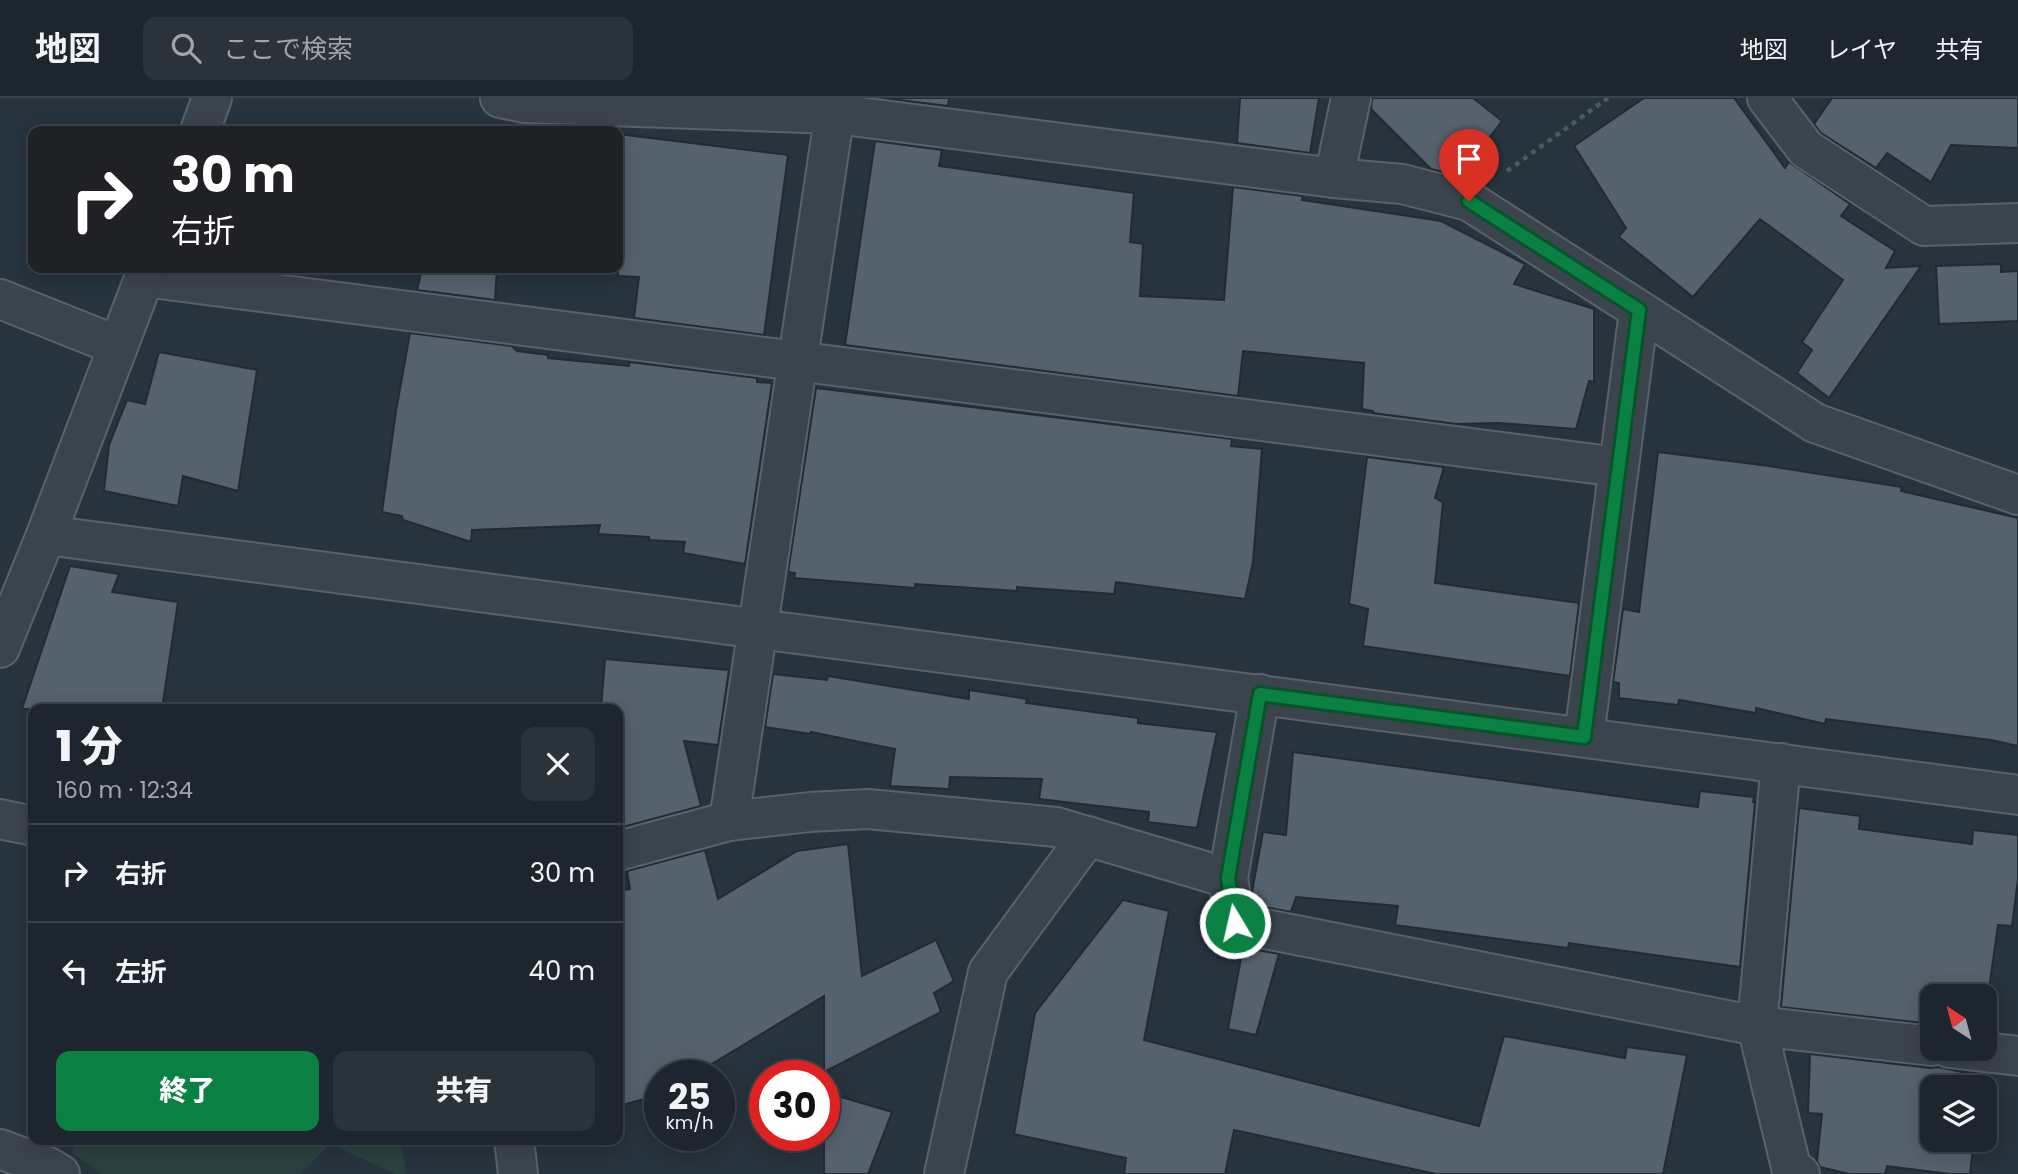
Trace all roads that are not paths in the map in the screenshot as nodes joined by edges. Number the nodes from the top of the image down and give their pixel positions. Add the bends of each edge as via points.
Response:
1 (212, 98) edge
2 (500, 98) edge
3 (1351, 98) edge
4 (1767, 98) edge
5 (837, 106) edge
6 (202, 126) edge
7 (1334, 178) junction
8 (2018, 223) edge
9 (146, 273) edge
10 (0, 299) edge
11 (1639, 310) junction
12 (118, 346) junction
13 (799, 361) junction
14 (1618, 467) junction
15 (2018, 495) edge
16 (46, 535) junction
17 (759, 628) junction
18 (0, 648) edge
19 (1260, 694) junction
20 (1584, 737) junction
21 (1781, 763) junction
22 (2018, 794) edge
23 (0, 819) edge
24 (730, 821) junction
25 (28, 825) edge
26 (1088, 836) junction
27 (623, 850) edge
28 (1228, 878) junction
29 (1757, 1026) junction
30 (1920, 1045) edge
31 (1997, 1054) edge
32 (2018, 1056) edge
33 (514, 1145) edge
34 (0, 1149) edge
35 (55, 1160) edge
36 (518, 1174) edge
37 (944, 1174) edge
38 (1800, 1174) edge

1 - 6 street
2 - 5 street via 524,103
3 - 7 street
4 - 8 street via 1806,149 1924,226
5 - 7 street
5 - 13 street
7 - 11 street via 1402,184 1469,201
9 - 12 street
9 - 13 street
10 - 12 street
11 - 14 street
11 - 15 street via 1815,424
12 - 16 street
13 - 14 street
13 - 17 street
14 - 20 street
16 - 17 street
16 - 18 street
17 - 19 street
17 - 24 street
19 - 20 street
19 - 28 street
20 - 21 street
21 - 22 street
21 - 29 street
23 - 25 street
24 - 26 street via 868,809 1056,827
24 - 27 street
26 - 28 street
26 - 37 street via 988,972
28 - 29 street via 1235,923
29 - 30 street
29 - 38 street via 1791,1167
31 - 32 street
33 - 36 street
34 - 35 street

